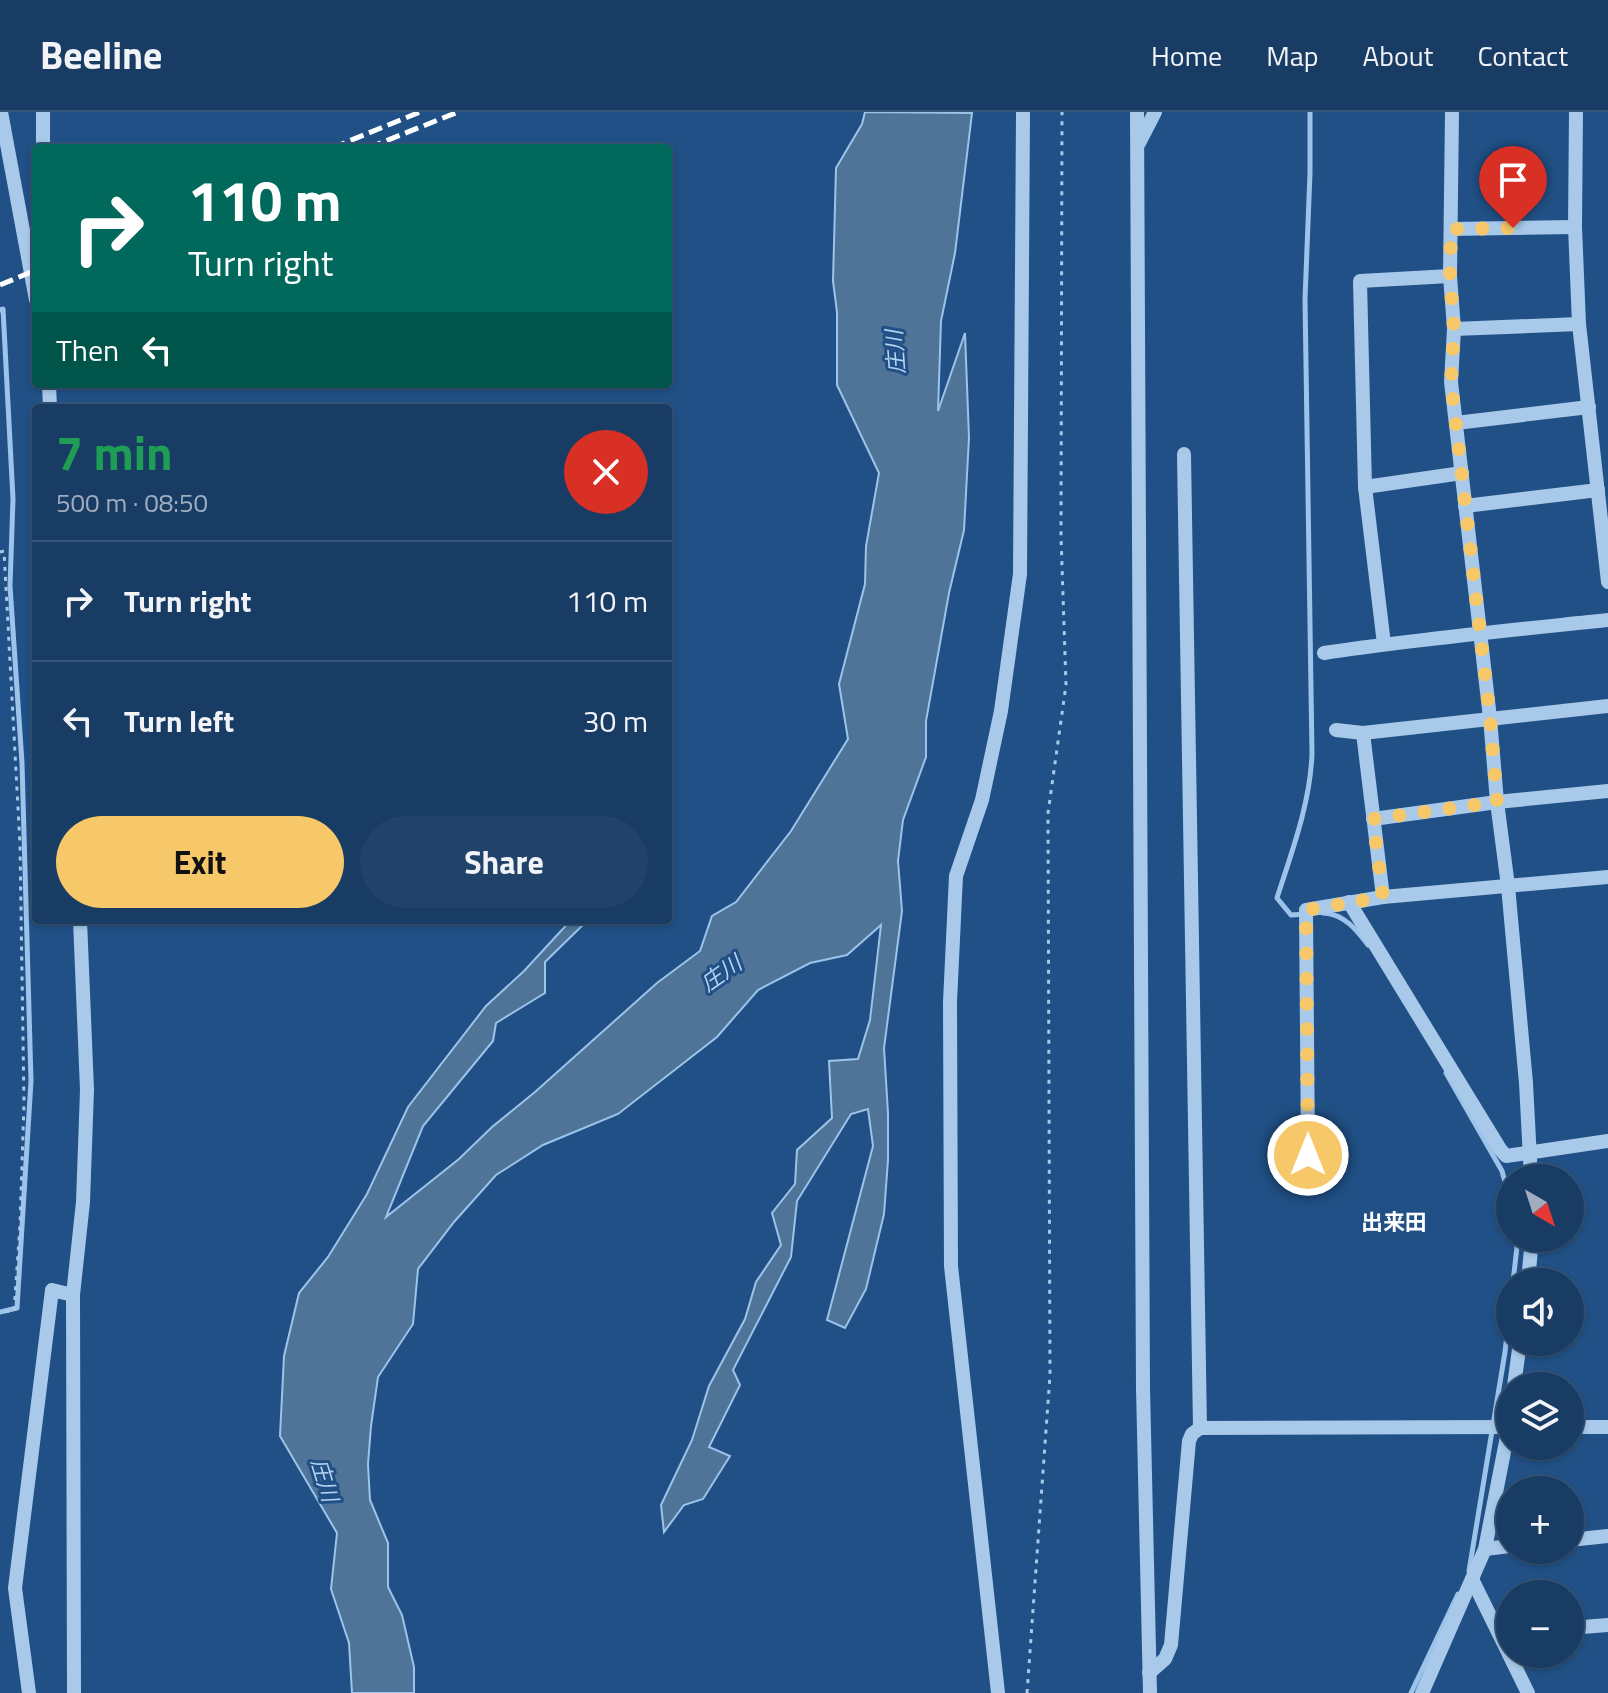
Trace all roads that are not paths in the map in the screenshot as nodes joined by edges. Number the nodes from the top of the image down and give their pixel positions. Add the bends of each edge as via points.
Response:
1 (1, 112) edge
2 (43, 112) edge
3 (1023, 112) edge
4 (1137, 112) edge
5 (1155, 112) edge
6 (1452, 112) edge
7 (1576, 112) edge
8 (43, 144) edge
9 (1137, 147) junction
10 (1575, 227) junction
11 (1451, 229) junction
12 (1450, 276) junction
13 (32, 279) edge
14 (1579, 324) junction
15 (1454, 329) junction
16 (1589, 407) junction
17 (1456, 423) junction
18 (1184, 454) dead end
19 (1462, 473) junction
20 (1365, 487) junction
21 (1598, 490) junction
22 (1465, 506) junction
23 (1608, 582) edge
24 (1608, 620) edge
25 (1480, 633) junction
26 (1384, 644) junction
27 (1324, 653) dead end
28 (1608, 706) edge
29 (1490, 718) junction
30 (1336, 730) dead end
31 (1363, 733) junction
32 (1608, 791) edge
33 (1497, 802) junction
34 (1373, 819) junction
35 (1608, 877) edge
36 (1508, 886) junction
37 (1383, 897) junction
38 (1349, 902) junction
39 (80, 924) edge
40 (1608, 1141) edge
41 (1529, 1151) junction
42 (1308, 1155) dead end
43 (1530, 1164) edge
44 (73, 1295) junction
45 (1496, 1427) edge
46 (1584, 1427) edge
47 (1608, 1427) edge
48 (1200, 1428) junction
49 (1503, 1460) edge
50 (1608, 1536) edge
51 (1584, 1539) edge
52 (1496, 1548) edge
53 (1485, 1549) junction
54 (1472, 1579) junction
55 (8, 1590) edge
56 (1496, 1619) edge
57 (1608, 1625) edge
58 (1584, 1627) edge
59 (1518, 1668) edge
60 (1149, 1673) junction
61 (29, 1693) edge
62 (74, 1693) edge
63 (998, 1693) edge
64 (1150, 1693) edge
65 (1422, 1693) edge
66 (1528, 1693) edge

1 - 13 street
2 - 8 street
3 - 63 street via 1020,574 1001,711 982,800 956,876 950,1002 951,1266
4 - 9 street
5 - 9 street
6 - 11 street
7 - 10 street
9 - 60 street
10 - 11 street
10 - 14 street
11 - 12 street
12 - 15 street
12 - 20 street via 1360,281
14 - 15 street
14 - 16 street
15 - 17 street via 1451,382
16 - 17 street
16 - 21 street
17 - 19 street
18 - 48 street
19 - 20 street
19 - 22 street
20 - 26 street
21 - 22 street
21 - 23 street
22 - 25 street
24 - 25 street
25 - 26 street
25 - 29 street
26 - 27 street
28 - 29 street
29 - 31 street
29 - 33 street
30 - 31 street
31 - 34 street
32 - 33 street
33 - 34 street
33 - 36 street
34 - 37 street
35 - 36 street
36 - 37 street
36 - 41 street
37 - 38 street
38 - 41 street via 1500,1149 1506,1156
38 - 42 street via 1306,910
39 - 44 street via 87,1090
40 - 41 street
41 - 43 street
44 - 55 street via 52,1290
44 - 62 street
45 - 48 street
46 - 47 street
48 - 60 street via 1189,1441 1171,1645
49 - 53 street
50 - 51 street
52 - 53 street
53 - 54 street
54 - 56 street
54 - 65 street
55 - 61 street
57 - 58 street
59 - 66 street
60 - 64 street

